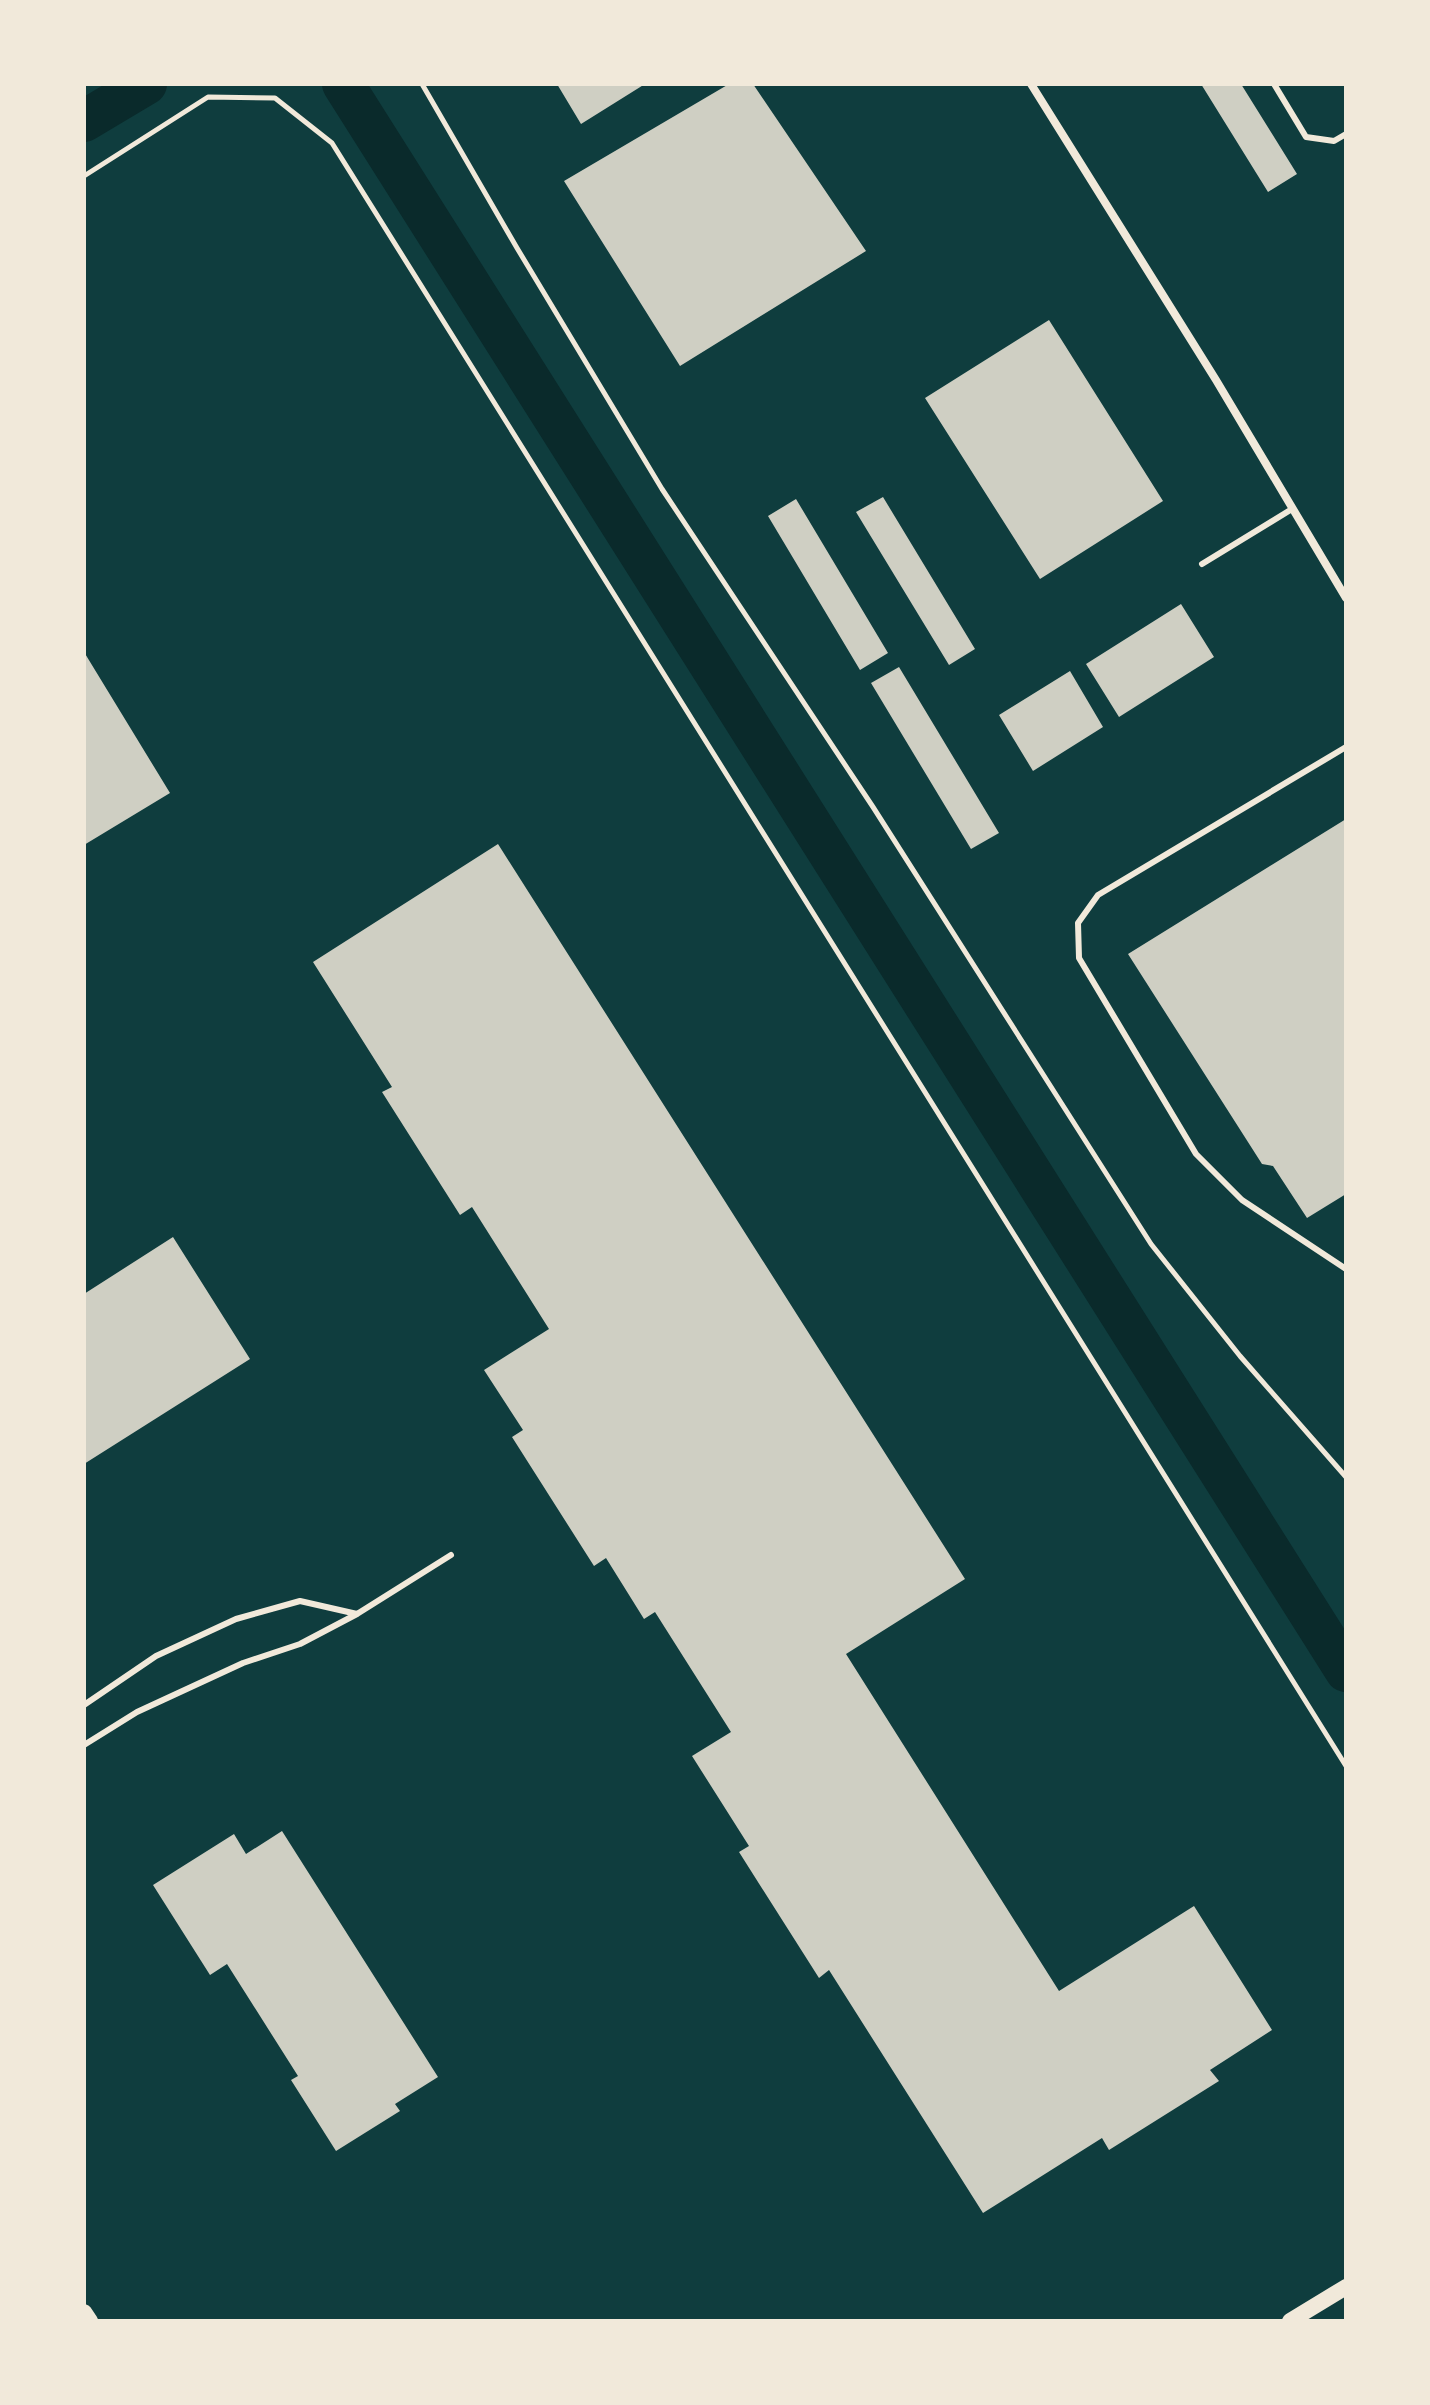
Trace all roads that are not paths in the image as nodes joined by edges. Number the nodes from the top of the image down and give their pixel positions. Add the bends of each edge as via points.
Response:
1 (1274, 84) edge
2 (1035, 85) edge
3 (1346, 134) edge
4 (1292, 509) junction
5 (1202, 564) dead end
6 (1346, 598) edge
7 (1346, 747) edge
8 (1346, 1269) edge
9 (451, 1555) dead end
10 (357, 1614) junction
11 (84, 1705) edge
12 (84, 1745) edge
13 (1346, 2287) edge
14 (84, 2312) edge
15 (90, 2321) edge
16 (1290, 2321) edge

1 - 3 lane via 1306,137 1334,141
2 - 4 street
4 - 5 lane
4 - 6 street
7 - 8 lane via 1098,895 1078,923 1079,958 1196,1154 1242,1200
9 - 10 lane
10 - 11 lane via 300,1601 236,1619 156,1656
10 - 12 lane via 300,1644 243,1663 137,1712
13 - 16 main road
14 - 15 main road

